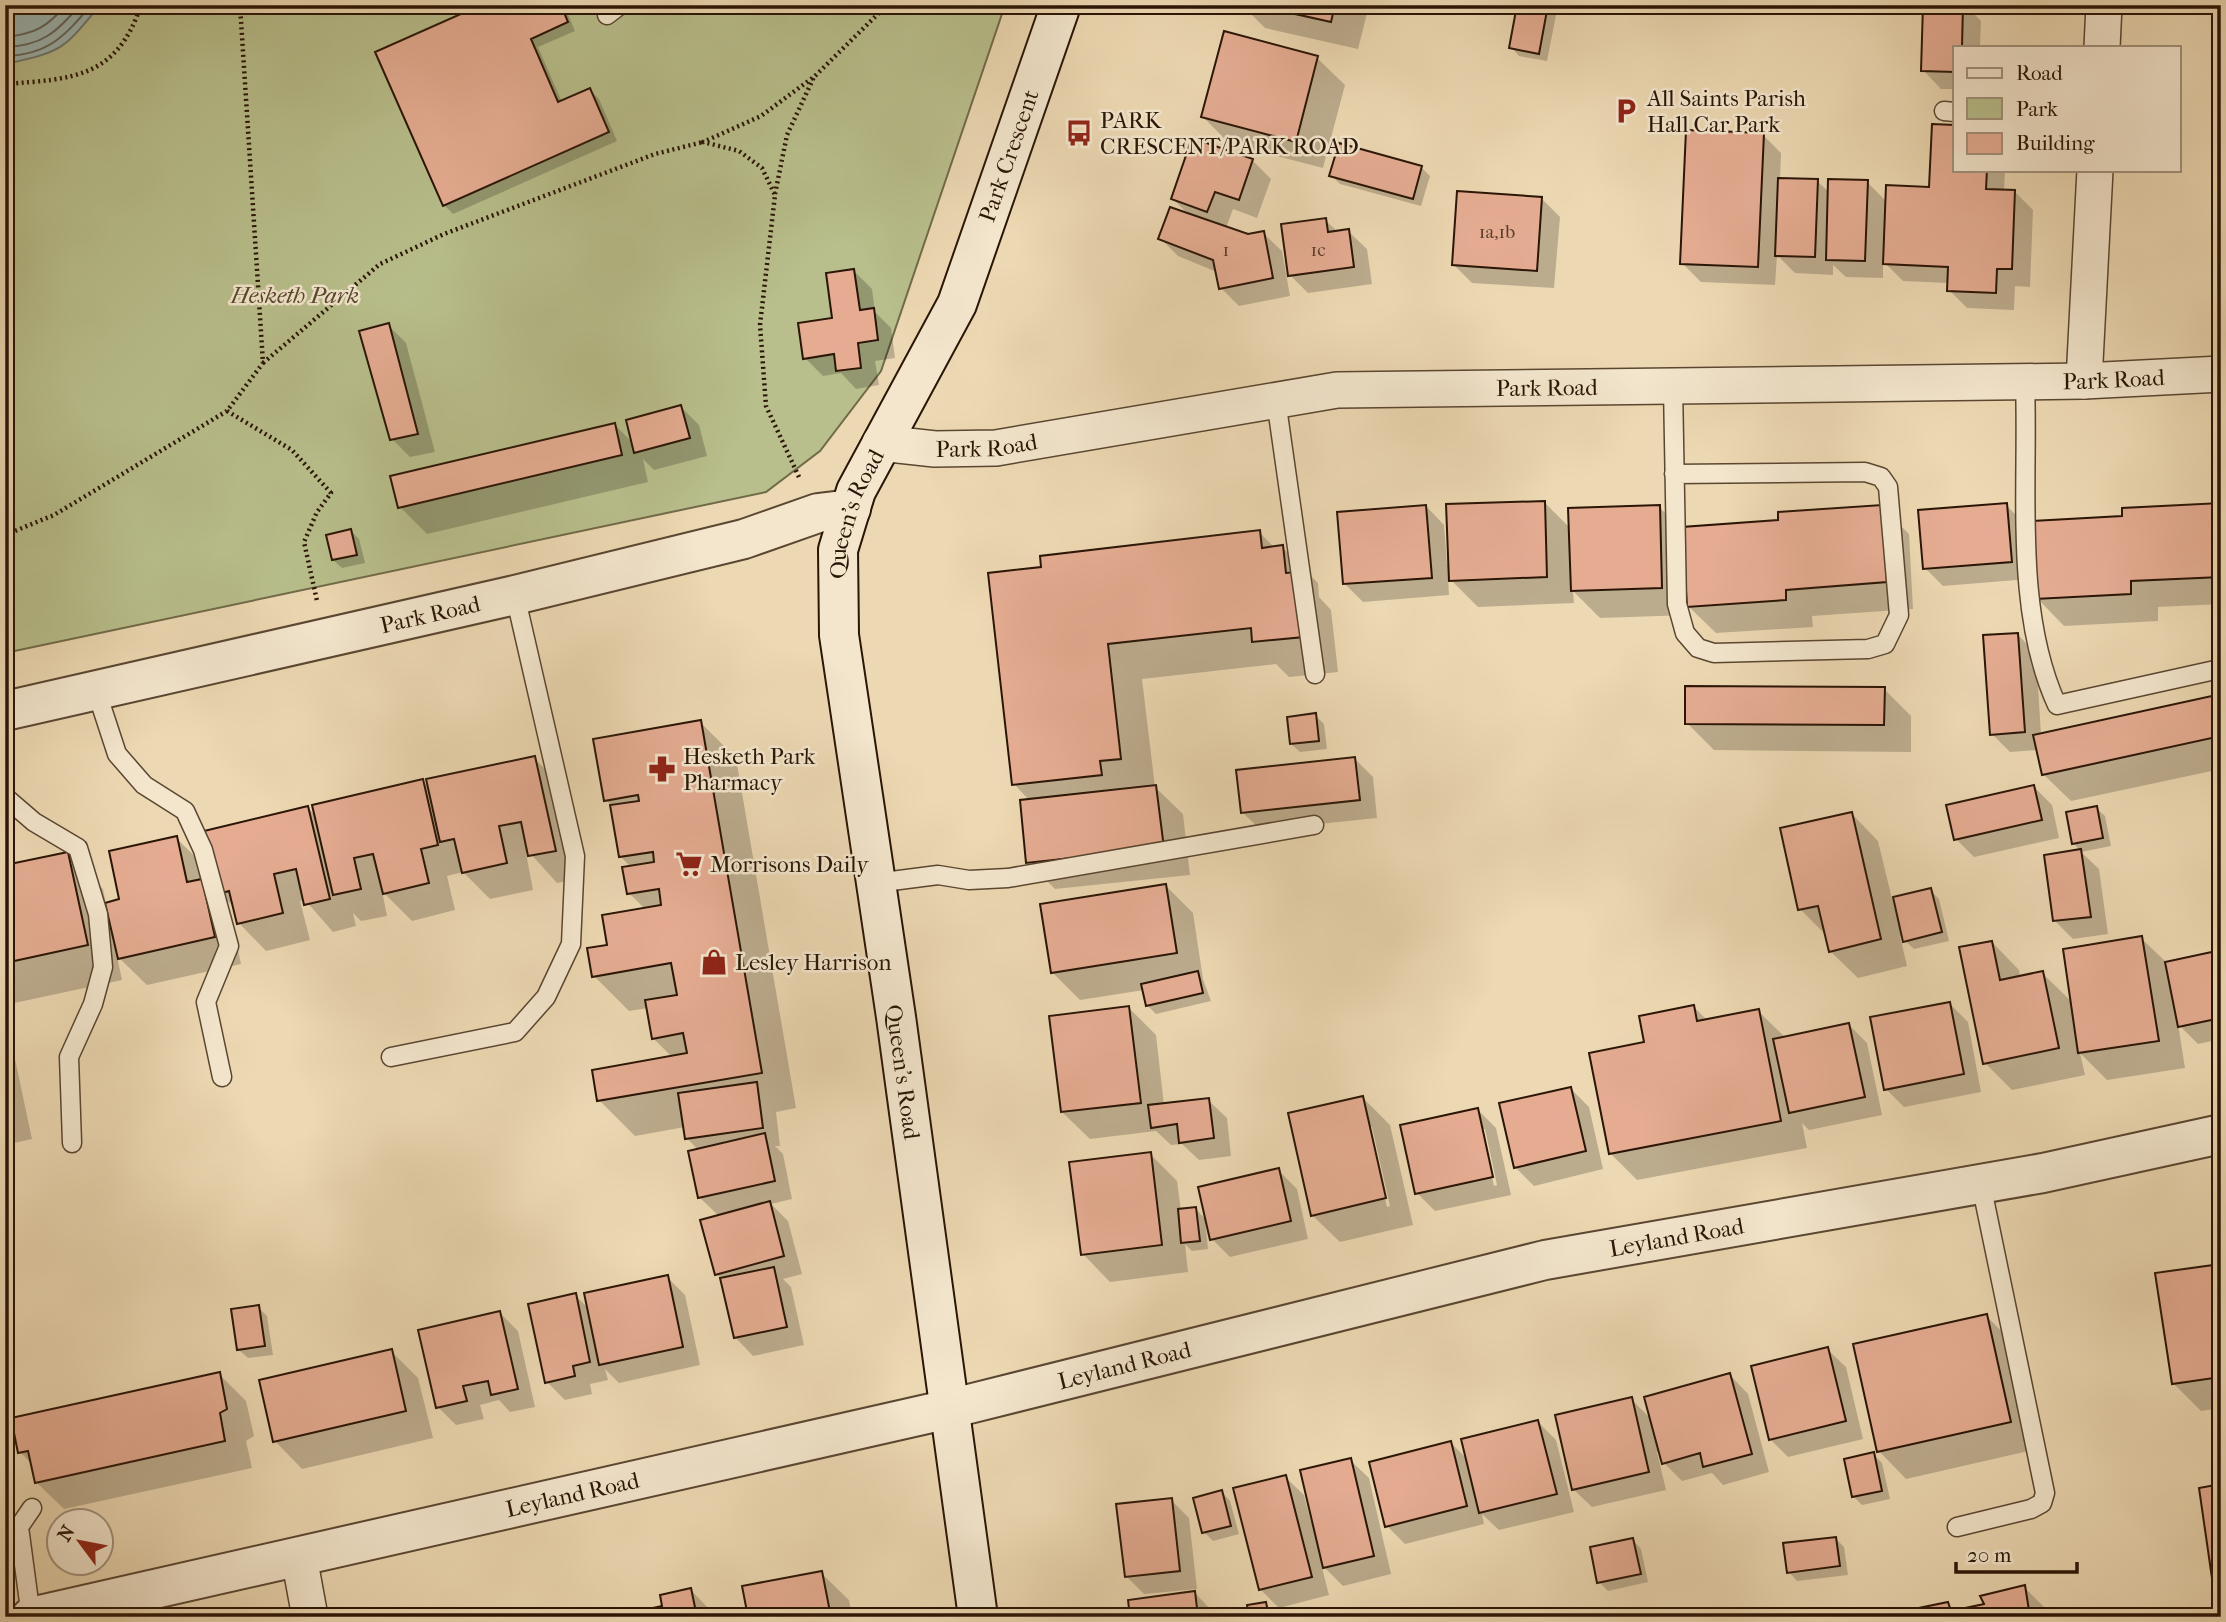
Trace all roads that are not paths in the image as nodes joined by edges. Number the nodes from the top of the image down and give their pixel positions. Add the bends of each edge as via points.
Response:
1 (1061, 5) edge
2 (2104, 5) edge
3 (2102, 46) edge
4 (2095, 172) edge
5 (957, 304) joint
6 (2221, 374) edge
7 (2084, 381) junction
8 (2025, 382) junction
9 (1673, 386) junction
10 (1276, 400) junction
11 (880, 443) junction
12 (1674, 474) junction
13 (834, 511) junction
14 (516, 595) junction
15 (2215, 670) dead end
16 (1315, 674) dead end
17 (96, 690) junction
18 (5, 710) edge
19 (5, 797) edge
20 (1314, 825) dead end
21 (876, 883) junction
22 (391, 1057) dead end
23 (222, 1077) dead end
24 (2221, 1134) edge
25 (72, 1143) dead end
26 (1981, 1184) junction
27 (949, 1409) junction
28 (32, 1508) dead end
29 (1957, 1527) dead end
30 (299, 1558) junction
31 (31, 1617) edge
32 (310, 1617) edge
33 (978, 1617) edge

1 - 5 street, Park Crescent
2 - 3 street
4 - 7 street
5 - 11 street, Queen's Road
6 - 7 street, Park Road
7 - 8 street, Park Road
8 - 9 street, Park Road
8 - 15 lane via 2023,544 2043,674 2057,705
9 - 10 street, Park Road via 1337,390
9 - 12 lane
10 - 11 street, Park Road via 996,449
10 - 16 lane
11 - 13 street, Queen's Road via 856,491
12 - 12 lane via 1677,604 1685,633 1698,648 1714,653 1868,649 1885,644 1899,615 1888,487 1881,477 1865,472
13 - 14 street, Park Road via 744,539
13 - 21 street, Queen's Road via 839,635
14 - 17 street, Park Road
14 - 22 lane via 575,856 571,944 546,997 515,1031
17 - 18 street, Park Road
17 - 23 lane via 117,754 144,785 185,811 203,850 229,946 206,1002
19 - 25 lane via 34,822 78,848 98,914 103,967 93,1004 69,1057
20 - 21 lane via 1009,878 969,880 938,875
21 - 27 street, Queen's Road
24 - 26 street, Leyland Road
26 - 27 street, Leyland Road via 1545,1260
26 - 29 lane via 2045,1493 2042,1503 2031,1509
27 - 30 street, Leyland Road
27 - 33 street, Queen's Road
28 - 31 lane via 19,1527
30 - 31 street, Leyland Road
30 - 32 street

